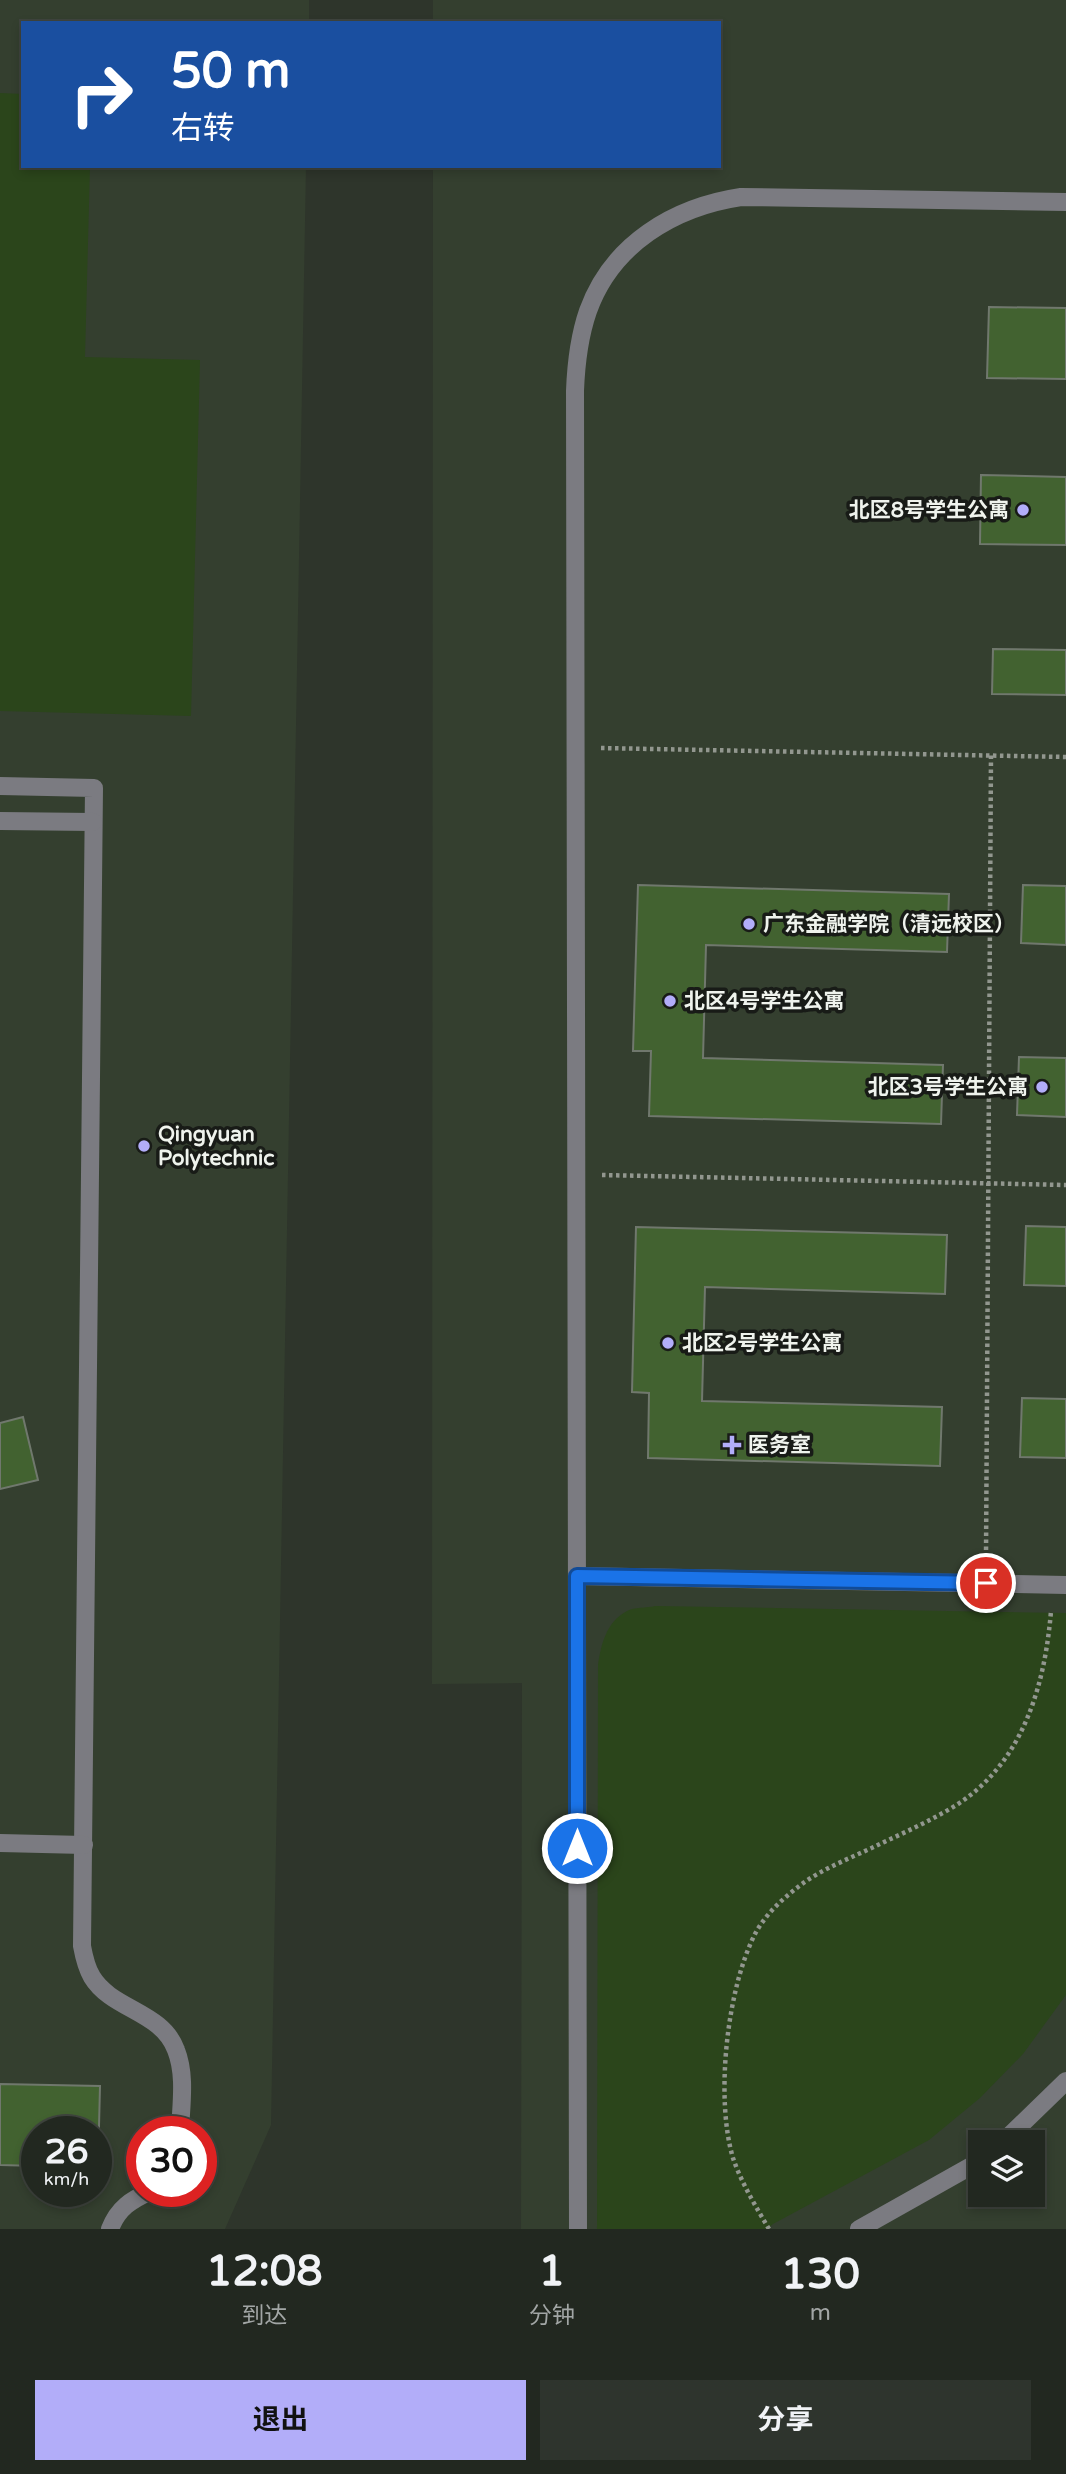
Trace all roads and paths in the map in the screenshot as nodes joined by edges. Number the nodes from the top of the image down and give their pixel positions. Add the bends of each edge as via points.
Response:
1 (1066, 202) edge
2 (576, 747) junction
3 (991, 755) junction
4 (1066, 757) edge
5 (0, 786) edge
6 (0, 821) edge
7 (93, 822) junction
8 (576, 1175) junction
9 (987, 1183) junction
10 (1066, 1185) edge
11 (577, 1576) junction
12 (986, 1583) junction
13 (1059, 1585) edge
14 (0, 1843) edge
15 (85, 1845) junction
16 (1066, 2081) edge
17 (180, 2116) edge
18 (1015, 2130) edge
19 (968, 2168) edge
20 (126, 2205) edge
21 (110, 2229) edge
22 (578, 2229) edge
23 (769, 2229) edge
24 (859, 2229) edge

1 - 2 street via 741,197 686,210 628,250 589,309 577,358
2 - 3 path
2 - 8 street
3 - 4 path
3 - 9 path
5 - 7 street via 94,788
6 - 7 street
7 - 15 street
8 - 9 path
8 - 11 street
9 - 10 path
9 - 12 path
11 - 12 street
11 - 22 street
12 - 13 street
13 - 23 path via 1035,1703 1021,1734 986,1781 960,1802 800,1885 774,1907 756,1932 732,2005 725,2106 733,2158
14 - 15 street
15 - 17 street via 82,1946 86,1964 93,1979 117,2000 152,2019 176,2047
16 - 18 street
19 - 24 street
20 - 21 street

